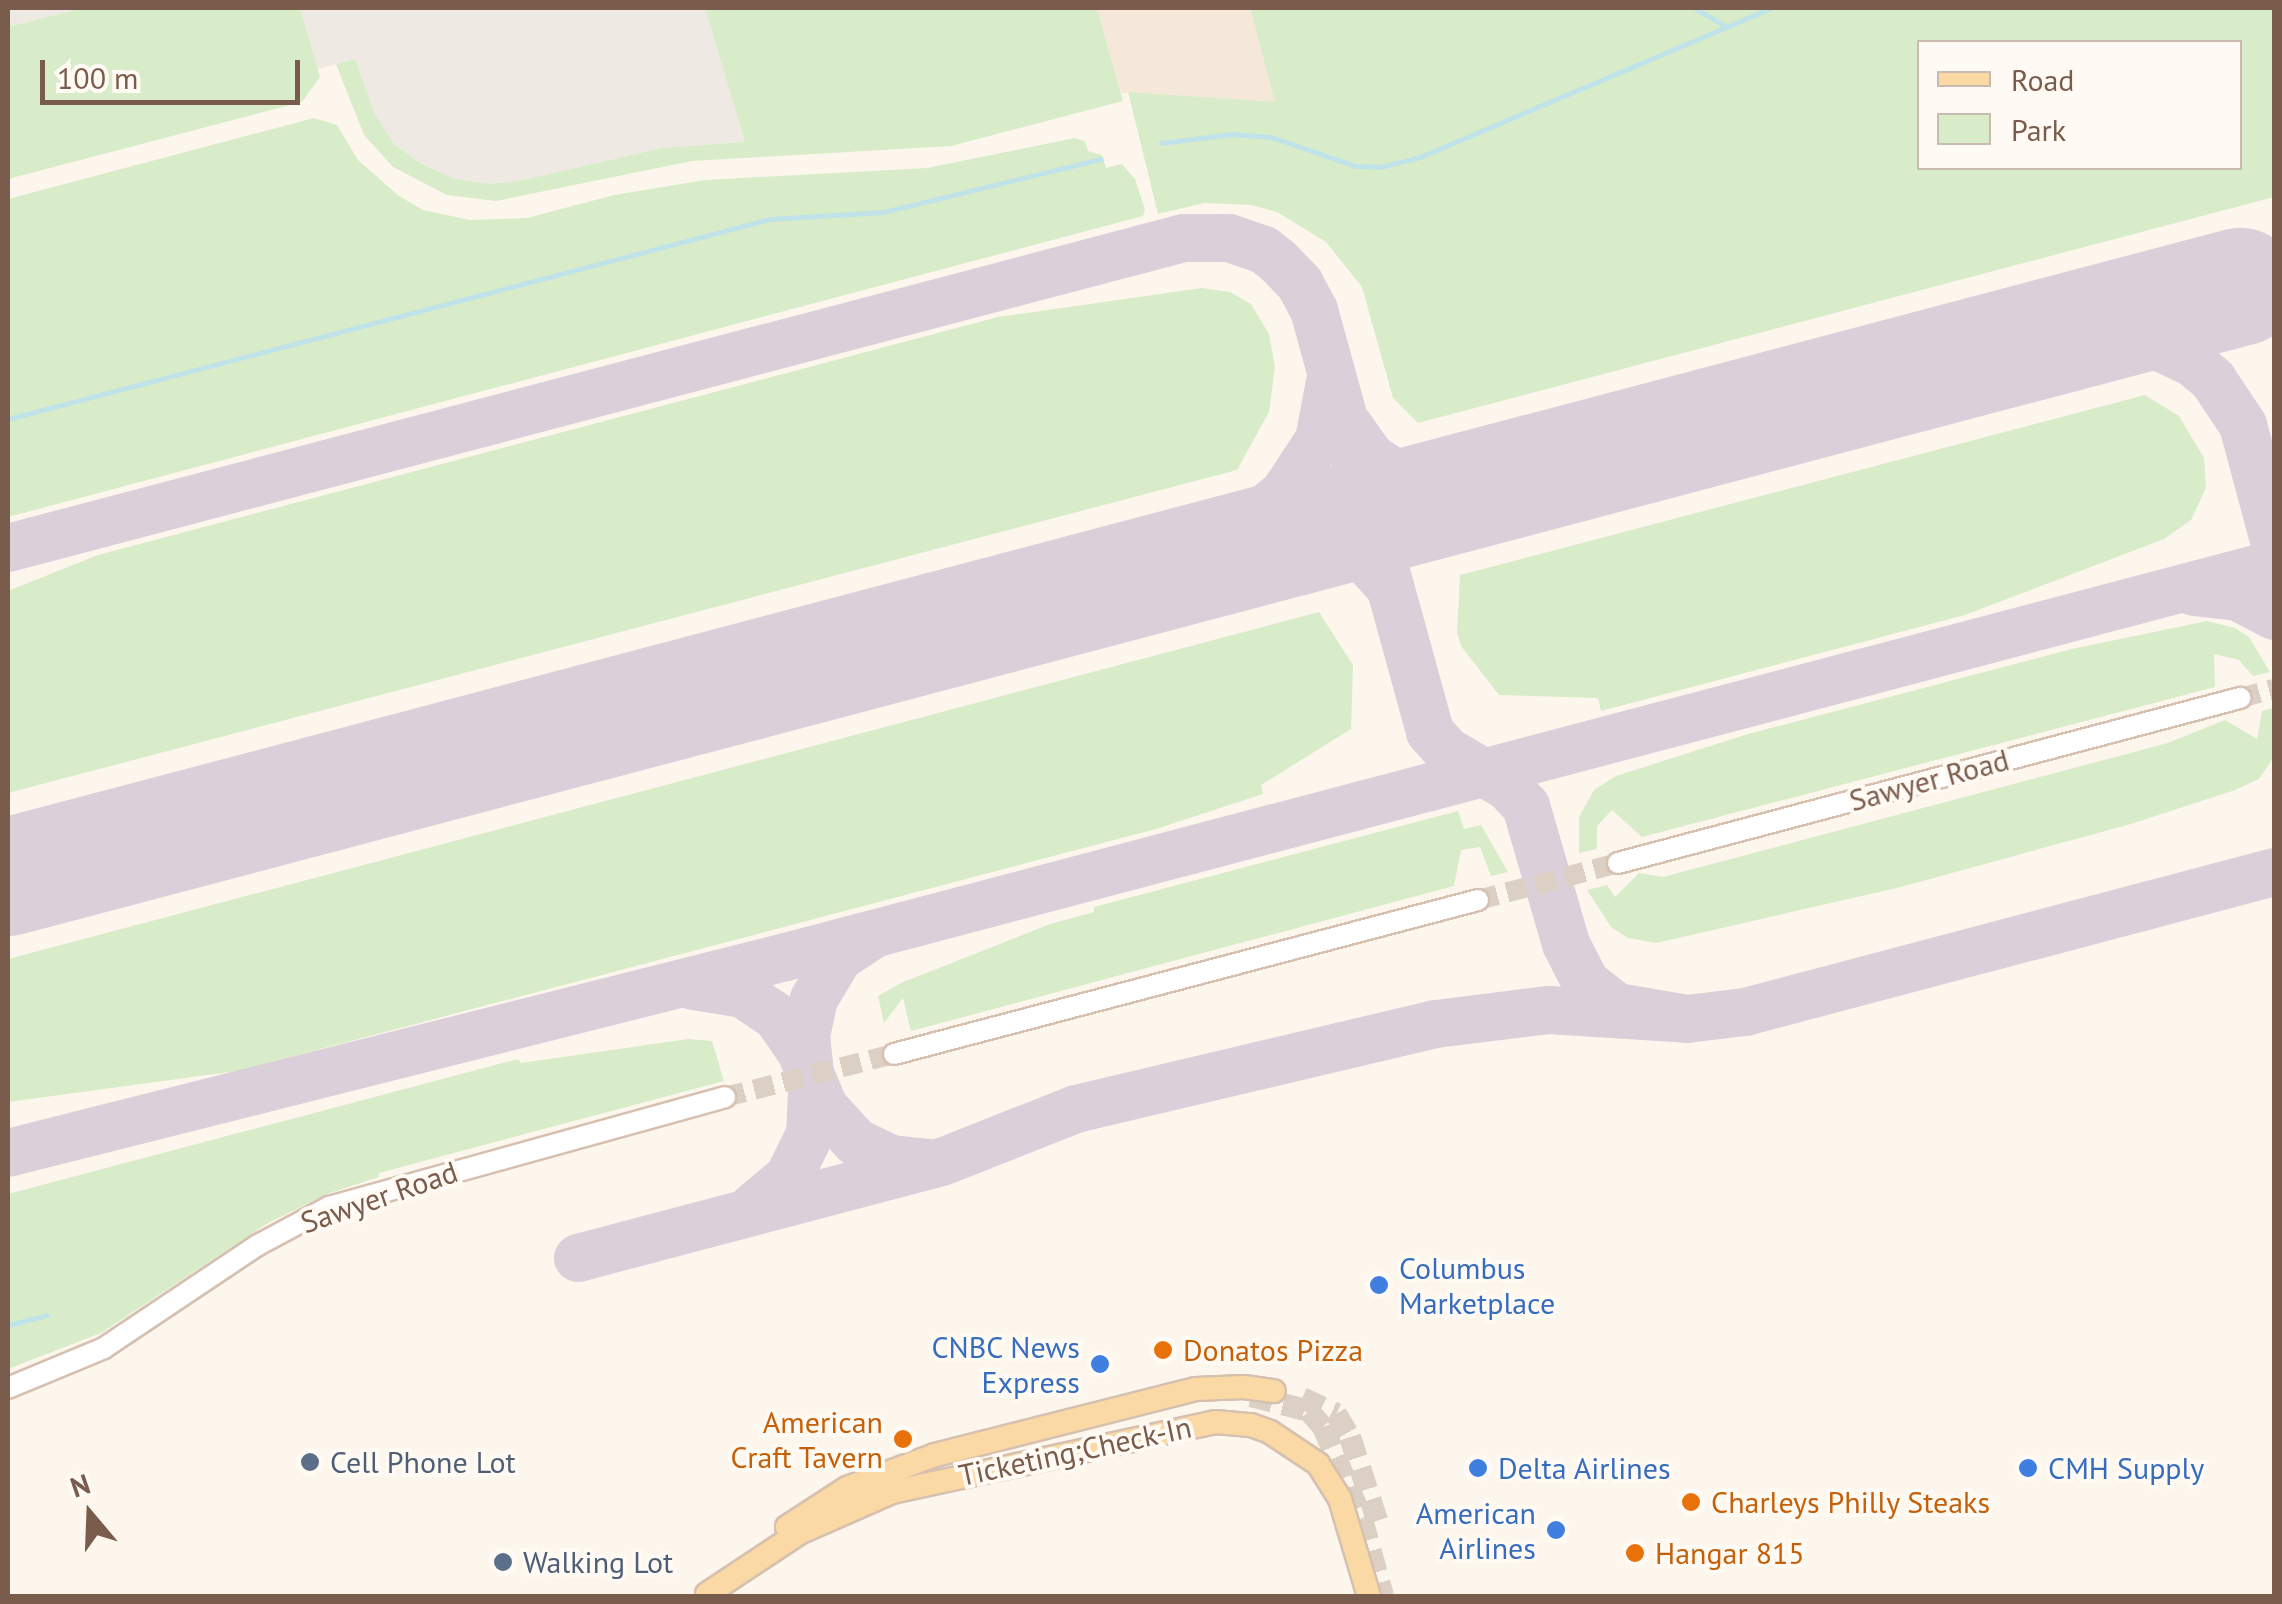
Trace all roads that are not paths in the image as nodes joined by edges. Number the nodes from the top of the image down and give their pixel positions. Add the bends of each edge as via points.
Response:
1 (2240, 698) tunnel mouth
2 (1618, 862) tunnel mouth
3 (1478, 900) tunnel mouth
4 (894, 1054) tunnel mouth
5 (726, 1097) tunnel mouth
6 (8, 1388) edge
7 (1274, 1391) tunnel mouth
8 (705, 1595) edge
9 (1369, 1596) edge

1 - 2 street, Sawyer Road
3 - 4 street
5 - 6 street, Sawyer Road via 329,1208 258,1245 104,1348
7 - 8 main road via 1228,1386 1180,1392 892,1470 818,1504
8 - 9 main road, Ticketing;Check-In via 799,1532 923,1482 1215,1422 1250,1425 1287,1440 1318,1464 1333,1485

